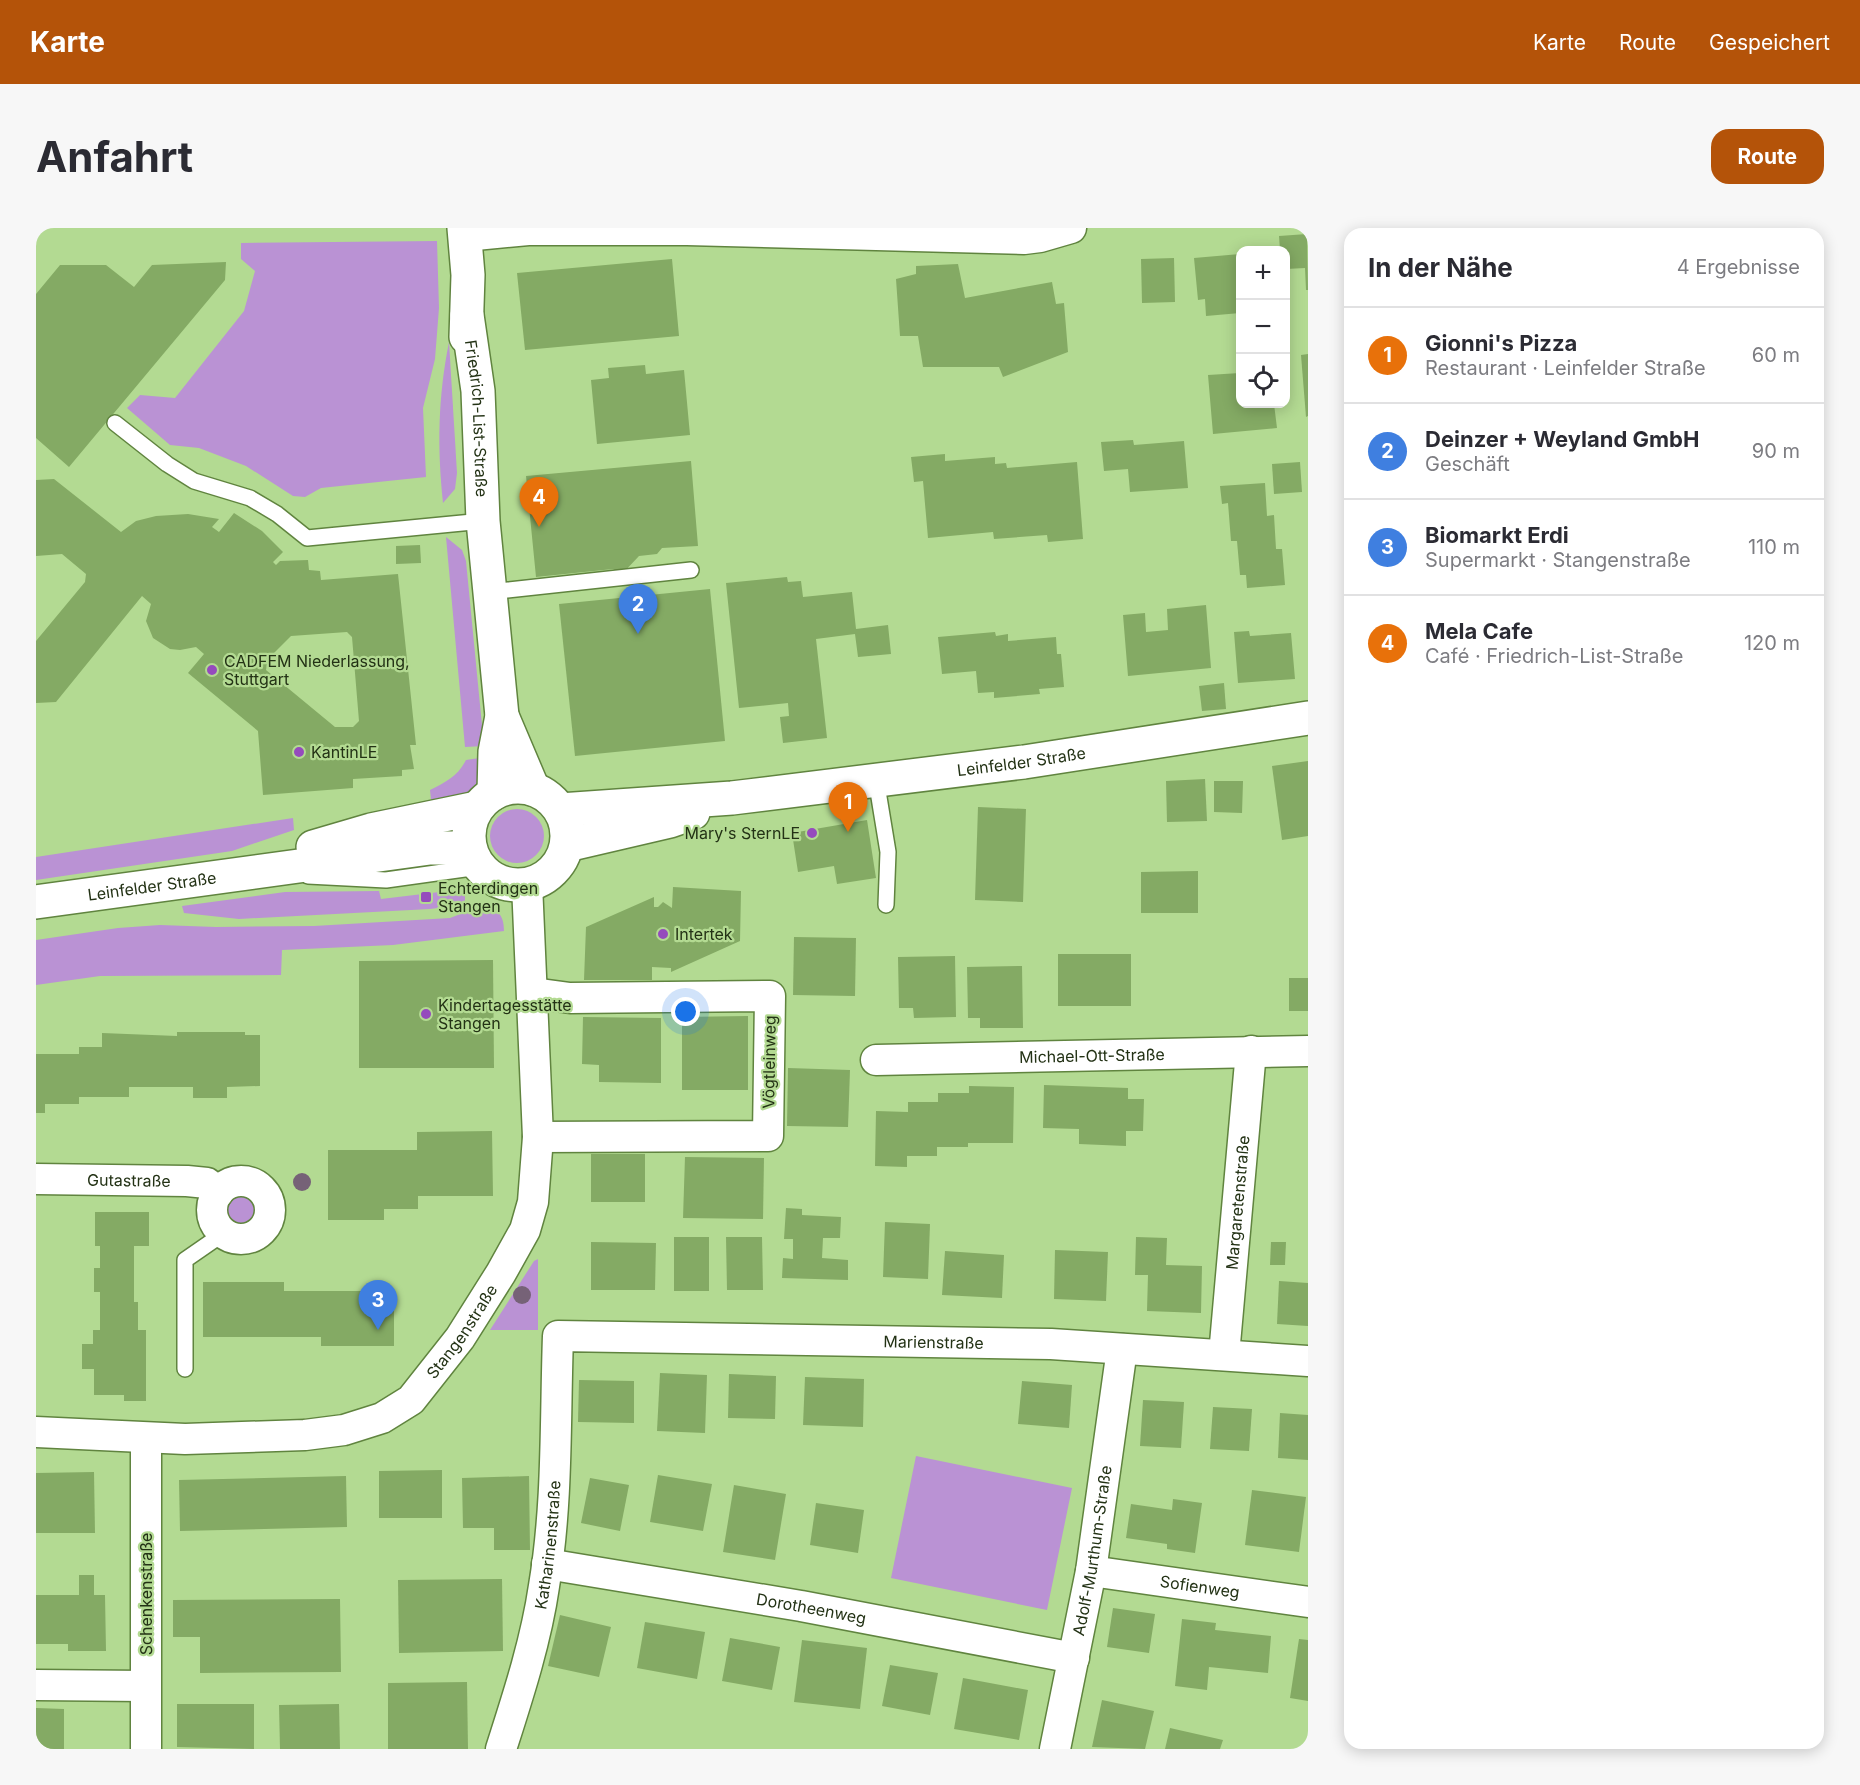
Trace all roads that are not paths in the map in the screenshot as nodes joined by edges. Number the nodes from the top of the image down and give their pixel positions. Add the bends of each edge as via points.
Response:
1 (1071, 228) edge
2 (465, 232) edge
3 (115, 423) dead end
4 (483, 521) junction
5 (691, 570) dead end
6 (490, 592) junction
7 (502, 716) junction
8 (1308, 718) edge
9 (876, 779) junction
10 (533, 789) junction
11 (732, 798) junction
12 (485, 801) junction
13 (560, 810) junction
14 (567, 845) junction
15 (475, 857) junction
16 (266, 870) junction
17 (527, 885) junction
18 (36, 902) edge
19 (886, 905) dead end
20 (533, 993) junction
21 (1251, 1051) junction
22 (1308, 1051) edge
23 (876, 1060) dead end
24 (538, 1137) junction
25 (36, 1179) edge
26 (218, 1192) junction
27 (224, 1233) junction
28 (558, 1336) joint
29 (1122, 1349) junction
30 (1224, 1355) junction
31 (1308, 1361) edge
32 (185, 1369) dead end
33 (36, 1432) edge
34 (146, 1439) junction
35 (548, 1564) junction
36 (1091, 1571) junction
37 (1308, 1602) edge
38 (1074, 1658) junction
39 (36, 1685) edge
40 (146, 1686) junction
41 (146, 1749) edge
42 (501, 1749) edge
43 (1055, 1749) edge

1 - 2 street via 1024,239 687,230
2 - 4 main road, Friedrich-List-Straße via 467,315 463,378
3 - 4 lane via 194,481 250,498 307,538
4 - 6 main road, Friedrich-List-Straße
5 - 6 lane
6 - 7 main road, Friedrich-List-Straße
7 - 10 main road, Friedrich-List-Straße
7 - 12 main road, Friedrich-List-Straße
8 - 9 main road, Leinfelder Straße via 1023,762
9 - 11 main road, Leinfelder Straße
9 - 19 lane via 888,852
10 - 12 main road, Leinfelder Straße via 513,787
10 - 13 main road
11 - 13 main road, Leinfelder Straße
11 - 14 main road, Leinfelder Straße via 670,821
12 - 15 main road via 470,827
12 - 16 main road, Leinfelder Straße via 318,845
13 - 14 main road
14 - 17 main road via 553,871
15 - 16 main road, Leinfelder Straße via 430,848
15 - 17 main road via 493,878 509,885
16 - 18 main road, Leinfelder Straße
17 - 20 street, Stangenstraße
20 - 24 street, Stangenstraße
20 - 24 street, Vögtleinweg via 570,998 770,996 768,1136
21 - 22 street, Michael-Ott-Straße
21 - 23 street, Michael-Ott-Straße
21 - 30 street, Margaretenstraße
24 - 34 street, Stangenstraße via 537,1174 525,1230 460,1338 411,1400 382,1418 344,1430 266,1438
25 - 26 street, Gutastraße via 187,1181 207,1183
26 - 27 street via 213,1218
26 - 27 street via 233,1182 252,1183 260,1187 270,1203 267,1222 254,1236 238,1238
27 - 32 lane via 185,1260
28 - 29 street, Marienstraße via 1051,1344
28 - 35 street, Katharinenstraße
29 - 30 street, Marienstraße
29 - 36 street, Adolf-Murthum-Straße
30 - 31 street, Marienstraße
33 - 34 street, Stangenstraße
34 - 40 street, Schenkenstraße
35 - 38 street, Dorotheenweg via 801,1606
35 - 42 street, Katharinenstraße via 523,1678
36 - 37 street, Sofienweg
36 - 38 street, Adolf-Murthum-Straße
38 - 43 street, Adolf-Murthum-Straße
39 - 40 street
40 - 41 street, Schenkenstraße

